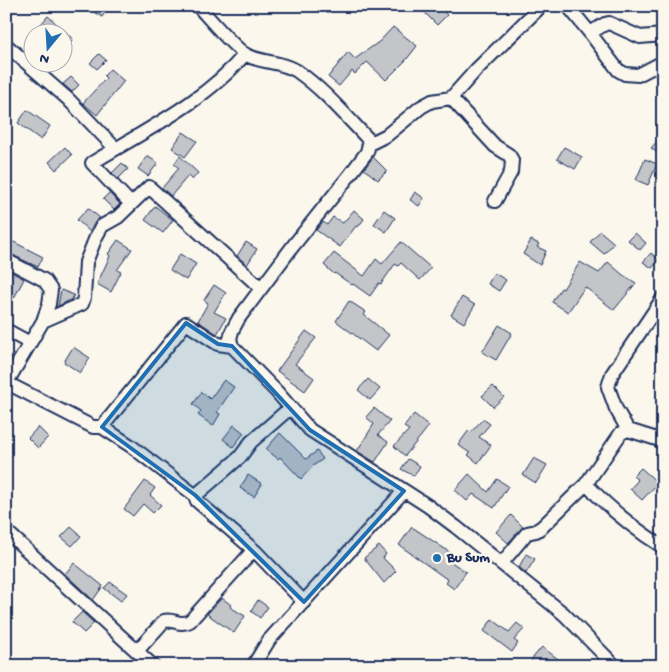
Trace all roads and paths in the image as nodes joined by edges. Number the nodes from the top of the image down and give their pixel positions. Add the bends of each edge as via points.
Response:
1 (198, 6) edge
2 (541, 6) edge
3 (568, 6) edge
4 (590, 32) junction
5 (663, 35) edge
6 (6, 45) edge
7 (245, 54) junction
8 (663, 62) edge
9 (451, 98) junction
10 (369, 144) junction
11 (116, 148) junction
12 (494, 201) dead end
13 (131, 204) junction
14 (6, 260) edge
15 (261, 288) junction
16 (663, 298) edge
17 (43, 321) junction
18 (6, 330) edge
19 (30, 344) junction
20 (232, 346) junction
21 (7, 384) edge
22 (290, 408) junction
23 (102, 427) junction
24 (628, 430) junction
25 (663, 440) edge
26 (586, 484) junction
27 (404, 491) junction
28 (196, 496) junction
29 (6, 531) edge
30 (663, 546) edge
31 (255, 551) junction
32 (502, 563) junction
33 (304, 602) junction
34 (137, 651) junction
35 (153, 666) edge
36 (253, 666) edge
37 (615, 666) edge

1 - 7 street
2 - 9 street
3 - 4 street
4 - 5 street via 609,23 640,37
4 - 8 street via 618,70 625,74 638,76
6 - 11 street via 68,99
7 - 10 street via 257,60 278,63 312,82
7 - 11 street via 207,91
9 - 10 street via 432,101 421,107 387,135
9 - 12 street via 512,160 511,172
10 - 15 street via 350,176
11 - 13 street via 92,163
13 - 15 street via 149,188
13 - 17 street via 102,226 96,237 86,262 82,304
14 - 17 street via 44,280 51,290
15 - 20 street via 232,331
16 - 24 street via 612,374 608,387
17 - 19 street
18 - 19 street
19 - 21 street
20 - 22 street
20 - 23 street via 218,344 186,323
21 - 23 street via 93,427
22 - 27 street via 310,430
22 - 28 street
23 - 28 street
24 - 25 street
24 - 26 street via 621,433
26 - 30 street via 609,508
26 - 32 street via 542,527 527,534
27 - 32 street
27 - 33 street
28 - 31 street via 197,501
29 - 34 street
31 - 33 street
31 - 34 street via 190,621 184,624 169,619 164,621
32 - 37 street via 564,614
33 - 36 street via 269,640
34 - 35 street

